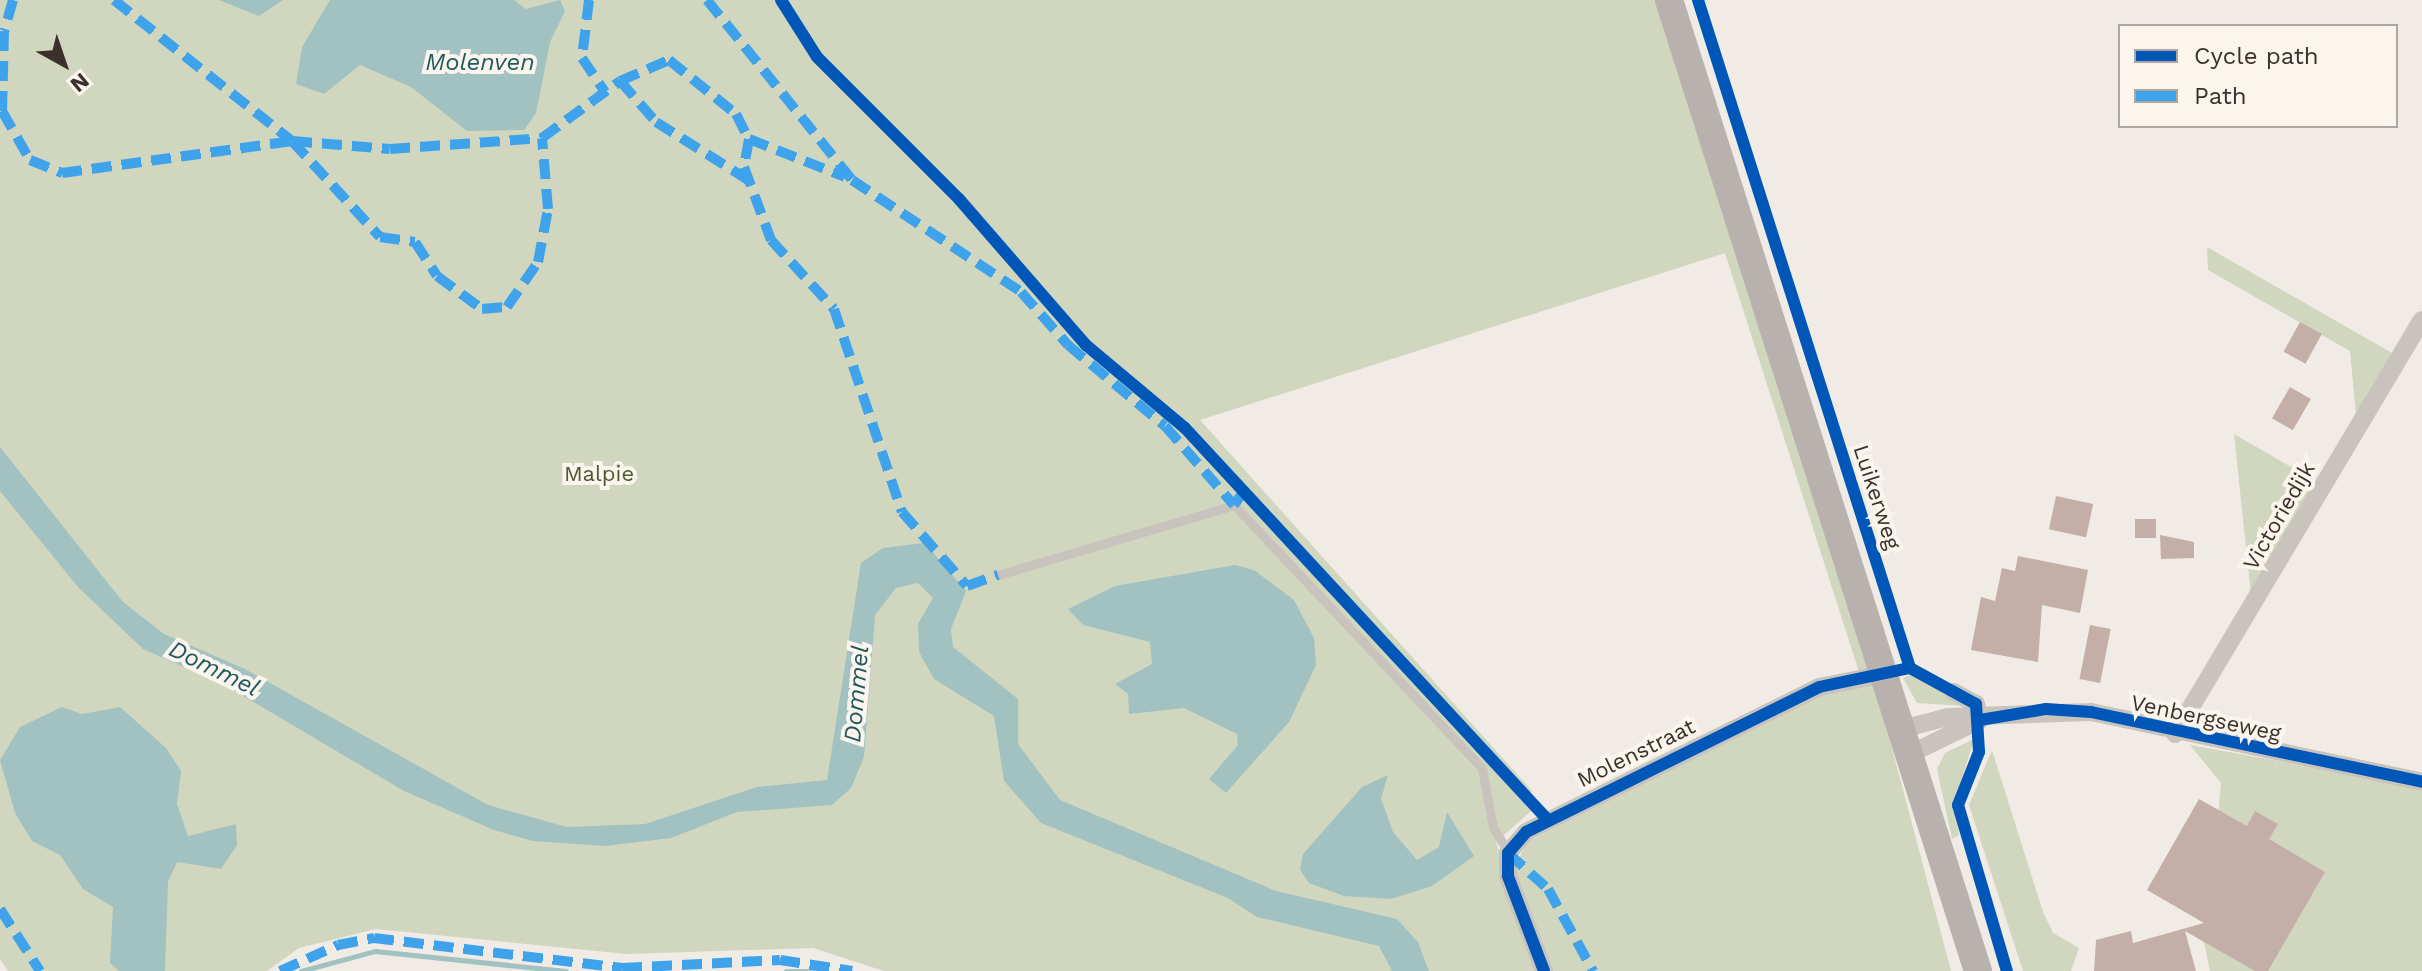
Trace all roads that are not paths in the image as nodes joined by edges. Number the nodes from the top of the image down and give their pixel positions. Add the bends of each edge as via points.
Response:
1 (1669, 0) edge
2 (2422, 320) edge
3 (998, 575) dead end
4 (1885, 674) junction
5 (1954, 692) dead end
6 (1980, 720) junction
7 (2175, 734) junction
8 (1906, 742) junction
9 (2422, 782) edge
10 (1508, 853) junction
11 (1544, 971) edge
12 (1978, 971) edge

1 - 4 main road, Luikerweg
2 - 7 street, Victoriedijk
3 - 10 lane via 1234,505 1482,768 1493,827
4 - 8 main road, Luikerweg
4 - 10 street, Molenstraat via 1805,694 1546,818
5 - 6 street via 1976,704
6 - 7 street, Venbergseweg via 2046,709
6 - 8 street, Venbergseweg
6 - 8 street, Venbergseweg via 1948,717
7 - 9 street, Venbergseweg
8 - 12 main road, Luikerweg
10 - 11 street via 1513,901

